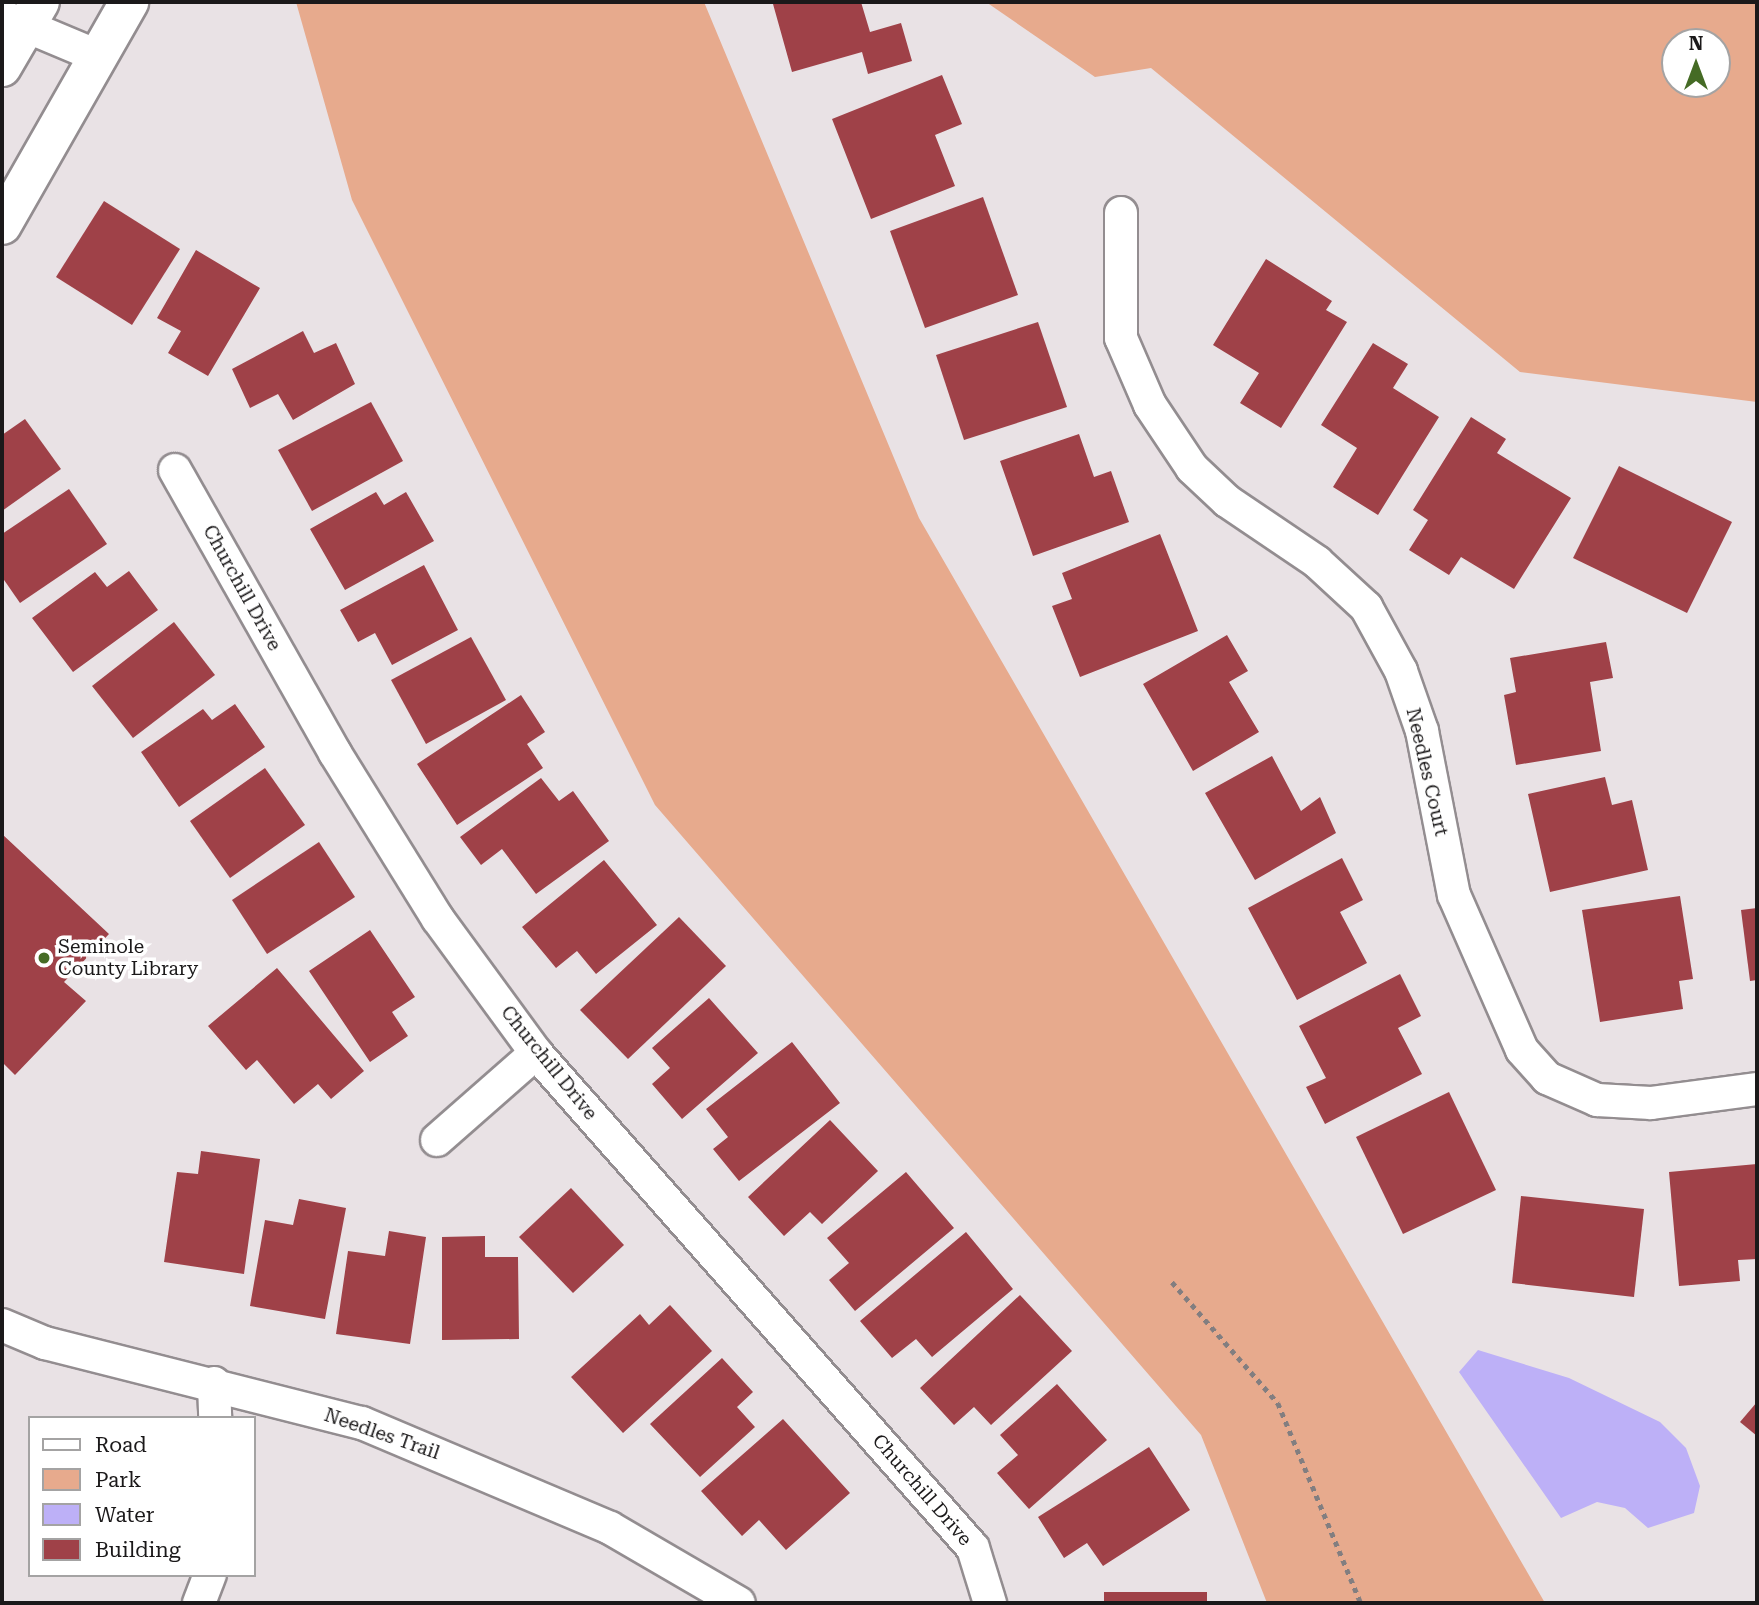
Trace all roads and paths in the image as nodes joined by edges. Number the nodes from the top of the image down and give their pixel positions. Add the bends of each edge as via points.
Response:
1 (129, 2) edge
2 (23, 15) edge
3 (100, 57) junction
4 (2, 67) edge
5 (1121, 213) dead end
6 (2, 225) edge
7 (175, 470) dead end
8 (536, 1053) junction
9 (1757, 1089) edge
10 (437, 1140) dead end
11 (1172, 1282) dead end
12 (2, 1325) edge
13 (214, 1383) junction
14 (215, 1416) edge
15 (209, 1577) edge
16 (199, 1603) edge
17 (739, 1603) edge
18 (990, 1603) edge
19 (1361, 1603) edge

1 - 3 street
2 - 3 street
2 - 4 street
3 - 6 street
5 - 9 street, Needles Court via 1121,338 1150,405 1192,468 1227,501 1317,562 1366,607 1401,671 1422,731 1454,895 1522,1050 1547,1078 1597,1100 1651,1103
7 - 8 street, Churchill Drive via 335,754 438,919
8 - 10 street
8 - 18 street, Churchill Drive via 973,1548
11 - 19 path via 1278,1403
12 - 13 street, Needles Trail via 44,1343
13 - 14 street
13 - 17 street, Needles Trail via 362,1423 489,1474 610,1528
15 - 16 street

